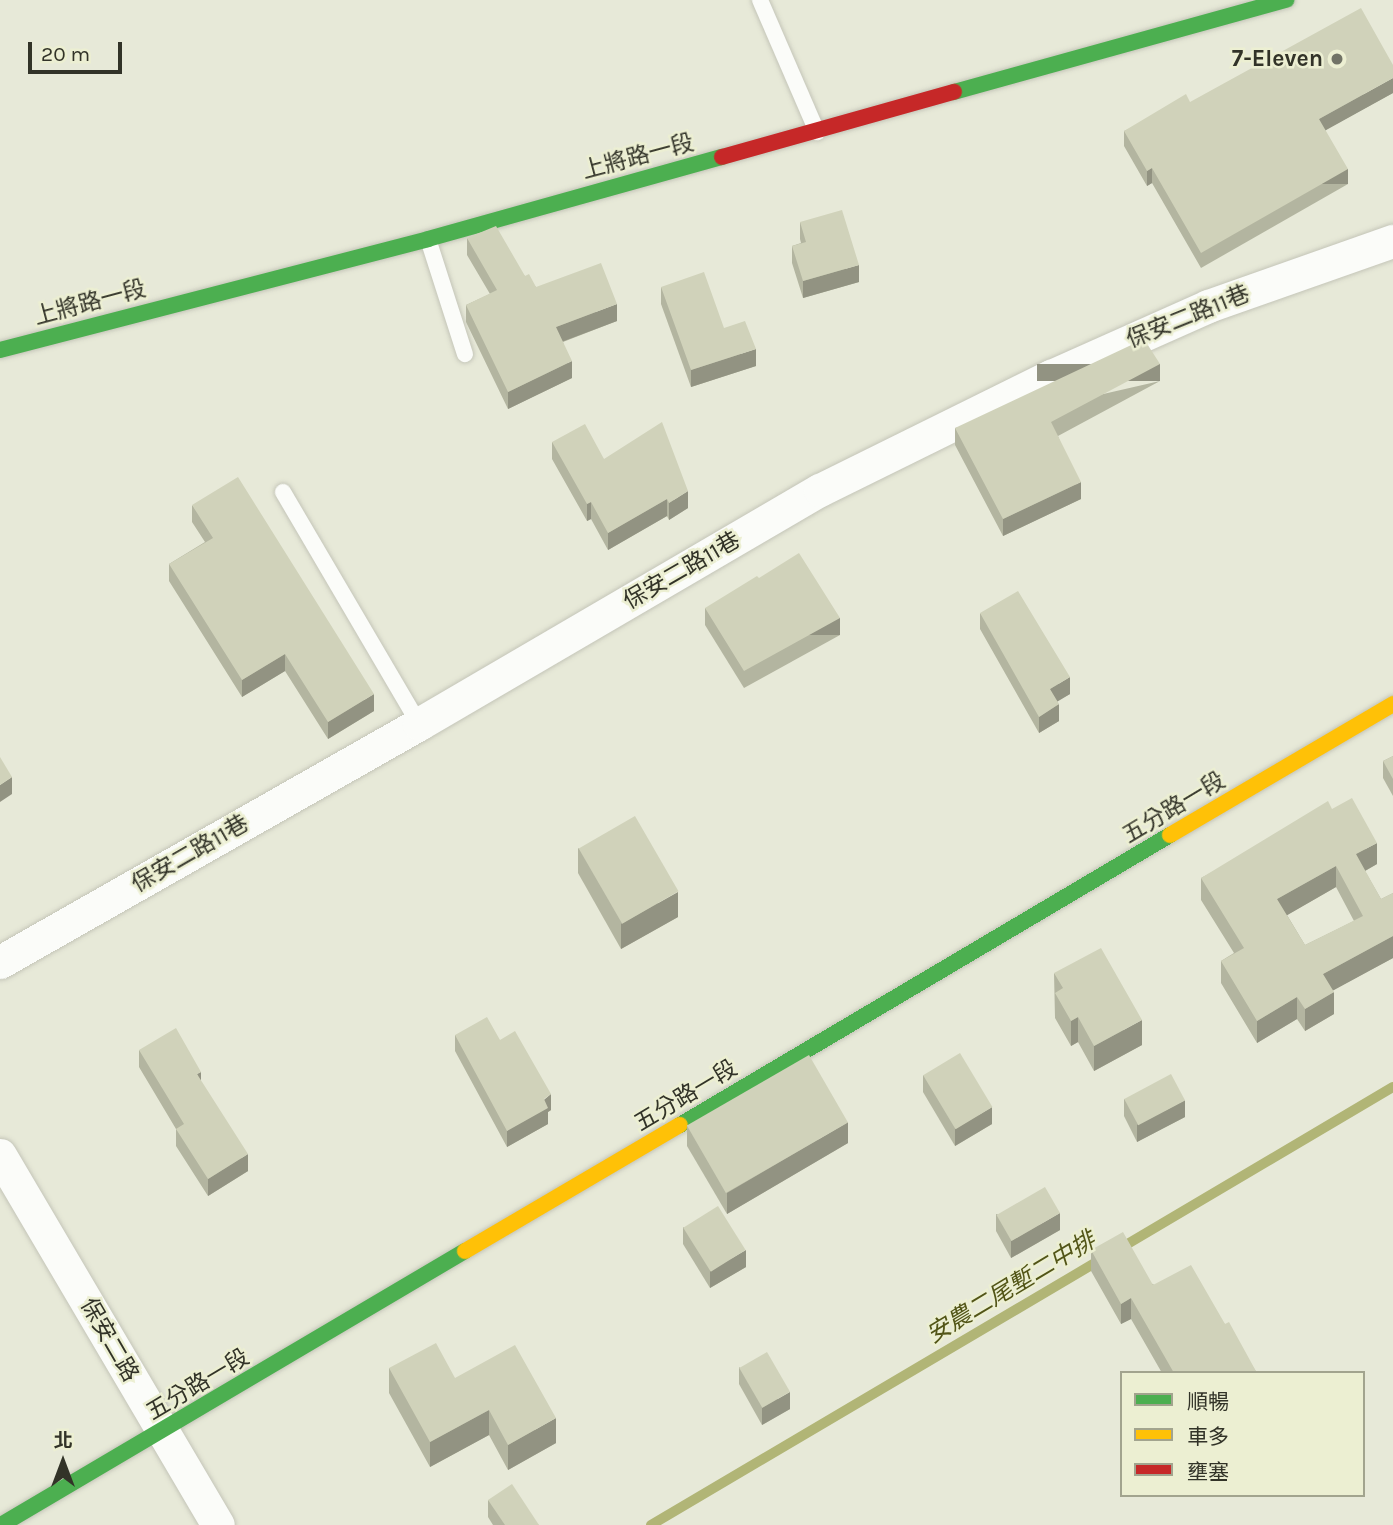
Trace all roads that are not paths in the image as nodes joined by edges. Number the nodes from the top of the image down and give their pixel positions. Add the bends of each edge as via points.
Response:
1 (760, 0) edge
2 (1286, 0) edge
3 (817, 132) junction
4 (428, 239) junction
5 (1393, 241) edge
6 (0, 350) edge
7 (465, 354) dead end
8 (283, 492) dead end
9 (1393, 705) edge
10 (419, 724) junction
11 (0, 962) edge
12 (0, 1155) edge
13 (163, 1432) junction
14 (1, 1525) edge
15 (218, 1525) edge

1 - 3 lane
2 - 3 street, 上將路一段
3 - 4 street, 上將路一段
4 - 6 street, 上將路一段
4 - 7 lane
5 - 10 street, 保安二路11巷 via 1208,306 1051,376 820,490
8 - 10 lane
9 - 13 street, 五分路一段
10 - 11 street, 保安二路11巷
12 - 13 street, 保安二路
13 - 14 street, 五分路一段
13 - 15 street, 保安二路

